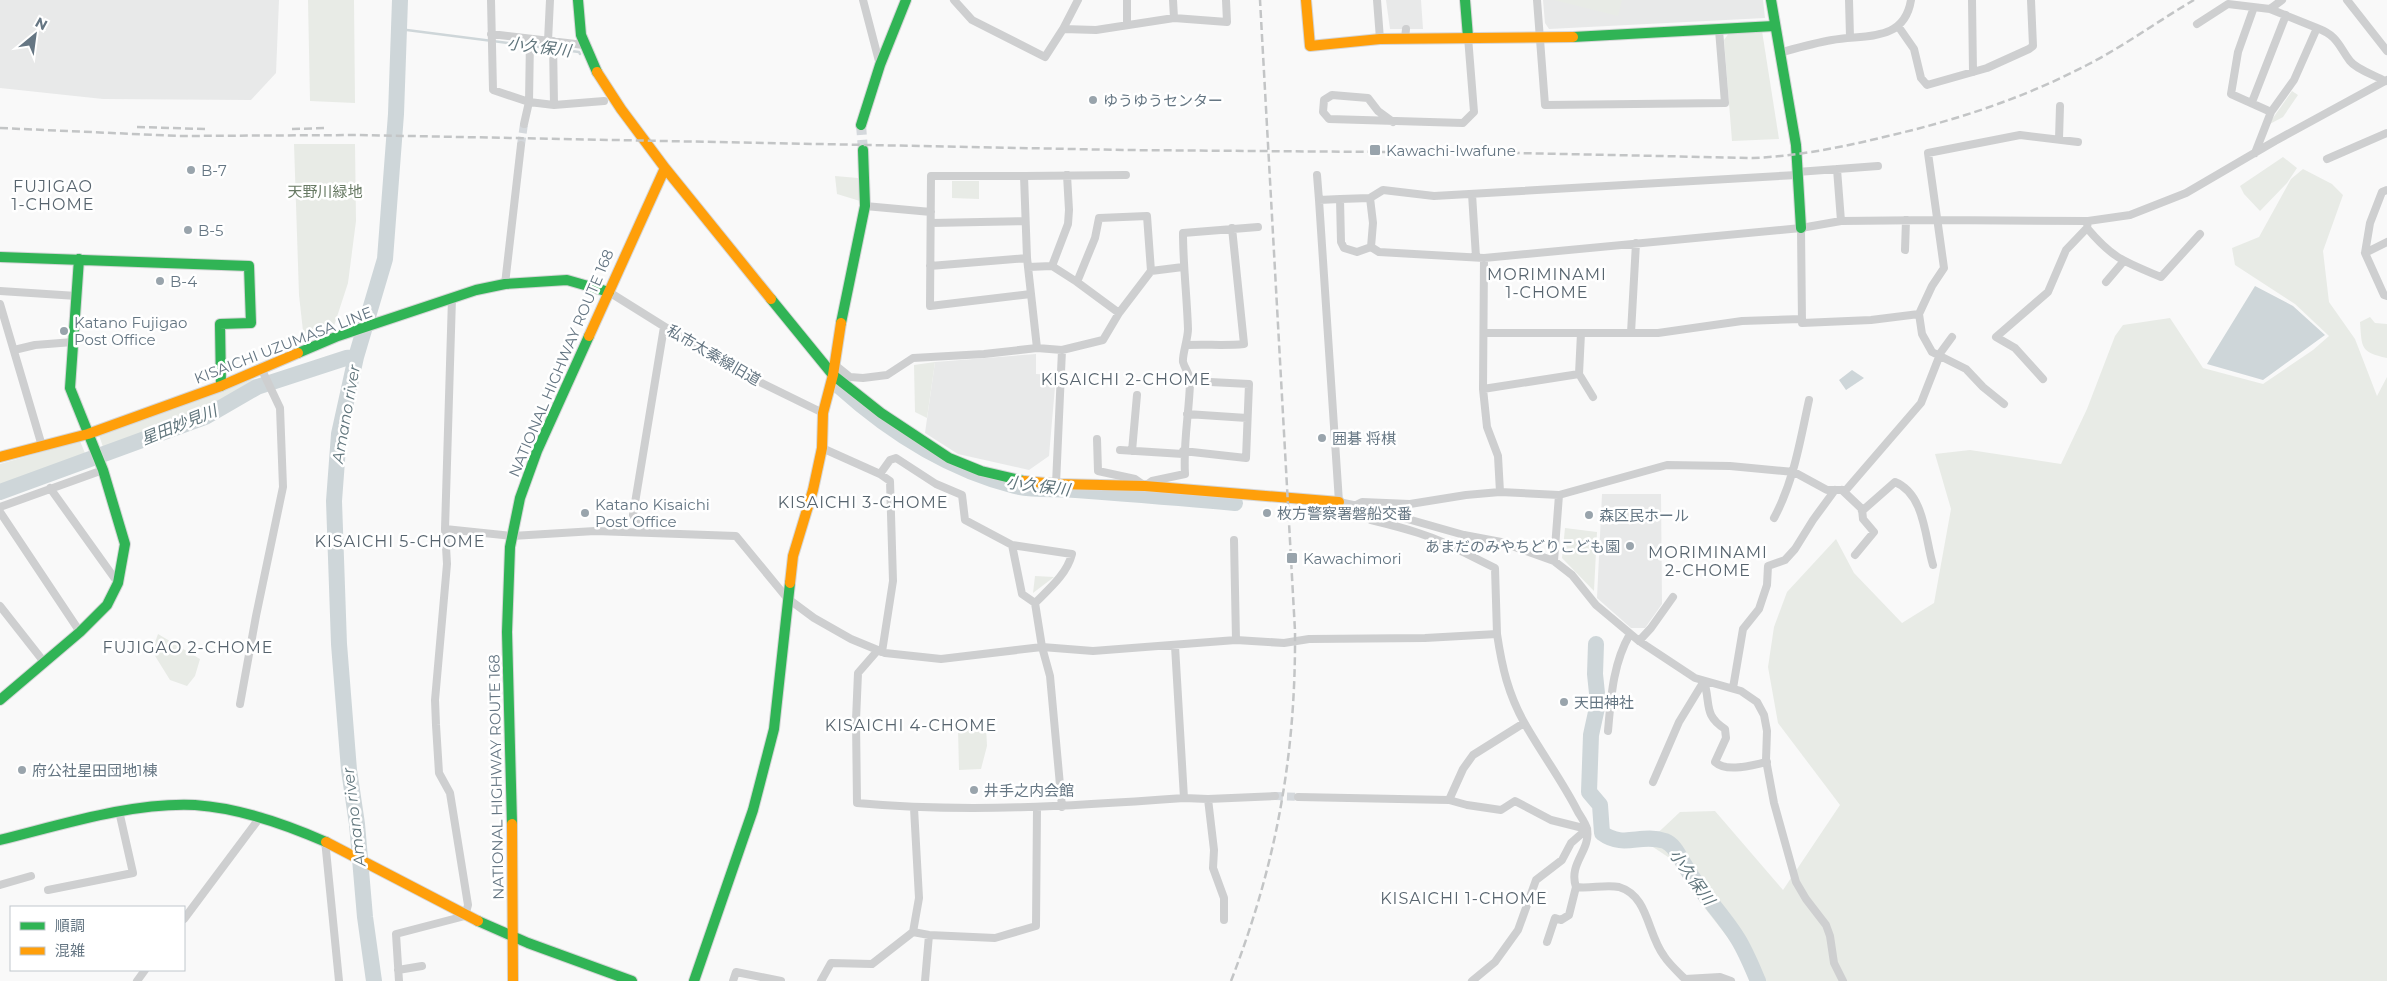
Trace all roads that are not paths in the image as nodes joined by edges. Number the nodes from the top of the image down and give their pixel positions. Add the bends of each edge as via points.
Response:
1 (491, 0) edge
2 (550, 0) edge
3 (578, 0) edge
4 (863, 0) edge
5 (906, 0) edge
6 (954, 0) edge
7 (1078, 0) edge
8 (1127, 0) edge
9 (1173, 0) edge
10 (1226, 0) edge
11 (1306, 0) edge
12 (1377, 0) edge
13 (1465, 0) edge
14 (1537, 0) edge
15 (1771, 0) edge
16 (1849, 0) edge
17 (1911, 0) edge
18 (1972, 0) edge
19 (2031, 0) edge
20 (2282, 0) edge
21 (2347, 0) edge
22 (2254, 7) junction
23 (2270, 9) junction
24 (2286, 15) junction
25 (1174, 18) junction
26 (1128, 23) junction
27 (2197, 24) dead end
28 (1774, 26) junction
29 (1898, 26) junction
30 (2317, 28) junction
31 (1063, 29) junction
32 (1719, 30) junction
33 (1468, 37) junction
34 (1850, 38) junction
35 (491, 39) junction
36 (1380, 39) junction
37 (1540, 39) junction
38 (530, 44) junction
39 (552, 45) junction
40 (584, 45) junction
41 (2387, 51) edge
42 (1779, 52) junction
43 (880, 65) junction
44 (1973, 72) junction
45 (2386, 80) edge
46 (604, 101) dead end
47 (529, 102) junction
48 (2252, 102) junction
49 (554, 105) junction
50 (2060, 106) dead end
51 (2271, 112) junction
52 (1393, 122) junction
53 (524, 124) tunnel mouth
54 (861, 125) tunnel mouth
55 (2387, 133) edge
56 (2059, 139) junction
57 (2078, 142) dead end
58 (521, 145) tunnel mouth
59 (863, 150) tunnel mouth
60 (2255, 152) junction
61 (2327, 159) dead end
62 (1878, 166) dead end
63 (665, 168) junction
64 (1837, 169) junction
65 (1797, 173) junction
66 (1066, 175) junction
67 (1126, 175) dead end
68 (1317, 175) dead end
69 (1024, 176) junction
70 (2387, 190) edge
71 (1472, 194) junction
72 (1370, 198) junction
73 (1340, 199) junction
74 (1318, 200) junction
75 (865, 206) junction
76 (931, 212) junction
77 (1906, 220) junction
78 (1936, 220) junction
79 (1026, 221) junction
80 (1841, 221) junction
81 (931, 223) junction
82 (2088, 224) junction
83 (1258, 227) dead end
84 (1232, 228) junction
85 (1800, 228) junction
86 (2200, 234) dead end
87 (2387, 242) edge
88 (1636, 243) junction
89 (1371, 247) junction
90 (1906, 250) dead end
91 (2365, 253) junction
92 (0, 257) edge
93 (1027, 258) junction
94 (1480, 258) junction
95 (79, 259) junction
96 (2123, 262) junction
97 (930, 266) junction
98 (1052, 266) junction
99 (1183, 267) junction
100 (1028, 268) junction
101 (1151, 271) junction
102 (1077, 282) junction
103 (2106, 282) dead end
104 (505, 284) junction
105 (0, 291) edge
106 (609, 292) junction
107 (1031, 294) junction
108 (77, 296) junction
109 (2387, 296) edge
110 (452, 298) junction
111 (0, 304) edge
112 (1120, 313) junction
113 (1919, 314) junction
114 (1802, 319) junction
115 (664, 327) junction
116 (1485, 333) junction
117 (1581, 333) junction
118 (1631, 333) junction
119 (1952, 337) dead end
120 (73, 342) junction
121 (1187, 345) junction
122 (1037, 348) junction
123 (14, 350) junction
124 (1062, 350) junction
125 (1940, 355) junction
126 (834, 364) junction
127 (264, 373) junction
128 (1579, 374) junction
129 (833, 375) junction
130 (2043, 379) dead end
131 (1191, 381) junction
132 (221, 386) junction
133 (1483, 388) junction
134 (1138, 395) dead end
135 (1593, 397) dead end
136 (1809, 400) dead end
137 (2004, 404) dead end
138 (823, 413) junction
139 (1187, 414) junction
140 (1248, 418) junction
141 (88, 434) junction
142 (1098, 439) dead end
143 (42, 446) junction
144 (822, 448) junction
145 (1098, 448) junction
146 (1107, 449) dead end
147 (1120, 450) dead end
148 (1132, 451) junction
149 (1183, 452) junction
150 (0, 457) edge
151 (103, 470) junction
152 (1794, 472) junction
153 (880, 474) junction
154 (1056, 484) junction
155 (1145, 486) junction
156 (50, 488) junction
157 (1839, 490) junction
158 (1500, 492) junction
159 (1559, 495) junction
160 (1339, 502) junction
161 (1354, 505) junction
162 (0, 507) edge
163 (1372, 509) junction
164 (1862, 511) junction
165 (0, 512) edge
166 (1774, 518) dead end
167 (445, 529) junction
168 (643, 531) junction
169 (1464, 535) junction
170 (512, 536) junction
171 (1234, 540) dead end
172 (1012, 545) junction
173 (1463, 552) junction
174 (1855, 555) dead end
175 (1554, 561) junction
176 (1934, 565) dead end
177 (118, 583) junction
178 (1673, 597) dead end
179 (787, 598) junction
180 (1035, 603) junction
181 (0, 606) edge
182 (80, 632) junction
183 (1497, 634) junction
184 (1630, 634) junction
185 (1236, 640) junction
186 (1639, 641) junction
187 (1175, 646) junction
188 (1042, 647) junction
189 (880, 651) junction
190 (44, 662) junction
191 (1704, 682) junction
192 (1733, 688) junction
193 (1, 698) edge
194 (240, 704) dead end
195 (1524, 722) junction
196 (1608, 731) dead end
197 (1767, 762) junction
198 (1653, 782) dead end
199 (1275, 796) tunnel mouth
200 (1298, 797) tunnel mouth
201 (1184, 798) junction
202 (1208, 799) junction
203 (1449, 800) junction
204 (1062, 807) junction
205 (914, 808) junction
206 (1037, 808) junction
207 (119, 811) junction
208 (261, 816) junction
209 (1587, 829) junction
210 (0, 840) edge
211 (328, 842) junction
212 (31, 876) dead end
213 (0, 885) edge
214 (1576, 887) junction
215 (48, 890) dead end
216 (465, 916) junction
217 (185, 918) edge
218 (1224, 920) dead end
219 (913, 932) junction
220 (929, 935) junction
221 (514, 938) junction
222 (1546, 942) dead end
223 (422, 966) dead end
224 (398, 970) junction
225 (1685, 980) edge
226 (339, 981) edge
227 (399, 981) edge
228 (513, 981) edge
229 (632, 981) edge
230 (694, 981) edge
231 (733, 981) edge
232 (781, 981) edge
233 (821, 981) edge
234 (925, 981) edge
235 (1472, 981) edge
236 (1731, 981) edge
237 (1843, 981) edge

1 - 35 street
2 - 39 street
3 - 40 main road via 578,22
4 - 43 street
5 - 43 main road
6 - 31 street via 972,20 1045,57
7 - 31 street
8 - 26 street
9 - 25 street
10 - 25 street via 1227,22
11 - 36 main road via 1310,46
12 - 36 street
13 - 33 main road
14 - 37 street
15 - 28 main road
16 - 34 street
17 - 29 street
18 - 44 street
19 - 44 street via 2033,46
20 - 23 street
21 - 41 street
22 - 23 street
22 - 27 street via 2228,4
22 - 48 street via 2238,52 2231,94
23 - 24 street
24 - 30 street
24 - 48 street
25 - 26 street
26 - 31 street via 1096,30
28 - 32 main road
28 - 42 main road
29 - 34 street via 1876,36
29 - 44 street via 1914,49 1924,84
30 - 45 street via 2338,40 2351,62
30 - 51 street via 2294,80
32 - 37 main road
32 - 37 street via 1725,104 1545,105
33 - 36 main road via 1406,34
33 - 37 main road
33 - 52 street via 1474,112 1464,123
34 - 42 street
35 - 38 street
35 - 47 street via 493,90
38 - 39 street
38 - 47 street
39 - 40 street
39 - 49 street
40 - 63 main road via 599,75
42 - 65 main road via 1796,145
43 - 54 main road
45 - 60 street
46 - 49 street
47 - 49 street
47 - 53 street
48 - 51 street
50 - 56 street
51 - 60 street
52 - 52 street via 1329,119 1323,112 1324,100 1332,95 1368,98
55 - 61 street
56 - 57 street
56 - 78 street via 2020,135 1928,153
58 - 104 street
59 - 75 main road
60 - 82 street via 2186,193 2130,215
62 - 64 street
63 - 106 main road, NATIONAL HIGHWAY ROUTE 168
63 - 129 main road
64 - 65 street
64 - 80 street
65 - 71 street
65 - 85 main road
66 - 67 street
66 - 69 street
66 - 98 street via 1068,224
68 - 74 street
69 - 76 street via 931,176
69 - 79 street
70 - 91 street via 2382,192 2370,223
71 - 72 street via 1434,196 1383,190
71 - 94 street
72 - 73 street
72 - 89 street via 1373,208
73 - 74 street
73 - 89 street via 1341,242 1344,248 1357,252
74 - 160 street
75 - 76 street
75 - 126 main road
76 - 81 street
77 - 78 street
77 - 80 street
77 - 90 street
78 - 82 street
78 - 113 street via 1944,268
79 - 81 street
79 - 93 street
80 - 85 street
81 - 97 street
82 - 96 street via 2109,252
82 - 130 street via 2066,250 2048,292 1996,337 2015,348
83 - 84 street
84 - 99 street via 1183,234
84 - 121 street via 1244,344
85 - 88 street
85 - 114 street
86 - 96 street via 2161,277
87 - 91 street
88 - 94 street
88 - 118 street
89 - 94 street via 1379,252
91 - 109 street
92 - 95 main road
93 - 97 street
93 - 100 street
94 - 116 street
95 - 108 main road
95 - 132 main road via 249,266 251,323 220,324
96 - 103 street
97 - 107 street via 930,306
98 - 100 street
98 - 102 street
99 - 101 street
99 - 121 street
100 - 107 street
101 - 102 street via 1147,216 1099,218 1095,238
101 - 112 street
102 - 112 street
104 - 106 main road, KISAICHI UZUMASA LINE via 567,280
104 - 110 main road, KISAICHI UZUMASA LINE
105 - 108 street
106 - 115 street, 私市太秦線旧道
106 - 170 main road, NATIONAL HIGHWAY ROUTE 168 via 537,450 520,498
107 - 122 street
108 - 120 main road
110 - 127 main road, KISAICHI UZUMASA LINE via 338,336
110 - 167 street
111 - 123 street
112 - 124 street via 1103,340
113 - 114 street via 1802,323
113 - 125 street via 1922,334 1932,352
114 - 118 street via 1742,321 1658,333
115 - 138 street, 私市太秦線旧道 via 729,367
115 - 168 street via 633,515
116 - 117 street
116 - 133 street
117 - 118 street
117 - 128 street
119 - 125 street
120 - 123 street via 34,344
120 - 141 main road via 70,388
121 - 131 street via 1183,362
122 - 124 street
122 - 126 street via 913,358 887,375 863,378 850,377
123 - 143 street
124 - 154 street
125 - 137 street via 1966,369
125 - 157 street via 1921,403 1846,490
126 - 129 main road
127 - 132 main road, KISAICHI UZUMASA LINE
127 - 194 street via 280,408 283,487
128 - 133 street
128 - 135 street
129 - 138 main road
129 - 154 main road via 881,413 949,458 1015,480
131 - 139 street
131 - 140 street via 1249,384
132 - 141 main road, KISAICHI UZUMASA LINE
133 - 158 street via 1487,427 1498,456
134 - 148 street
136 - 152 street
138 - 144 main road
139 - 140 street
139 - 149 street
140 - 149 street via 1246,458
141 - 143 main road, KISAICHI UZUMASA LINE
141 - 151 main road
142 - 145 street
143 - 150 main road, KISAICHI UZUMASA LINE
144 - 153 street
144 - 179 main road via 793,556
145 - 146 street
145 - 155 street via 1098,471 1135,479
147 - 148 street
148 - 149 street
149 - 155 street via 1184,474 1152,480
151 - 156 street
151 - 177 main road via 124,544
152 - 157 street via 1827,490
152 - 159 street via 1667,465
152 - 166 street
153 - 172 street via 890,460 896,458 936,484 962,495 965,520
153 - 189 street via 890,481 893,581
154 - 155 main road
155 - 160 main road
156 - 162 street
156 - 177 street
157 - 164 street
157 - 192 street via 1813,520 1796,550 1785,560 1768,566 1767,585 1759,609 1743,629
158 - 159 street
158 - 161 street via 1410,504 1362,502
159 - 175 street
160 - 161 street
161 - 163 street
163 - 169 street
163 - 173 street via 1371,520 1410,529 1444,541
164 - 174 street via 1863,518 1874,532
164 - 176 street via 1895,482 1900,484 1922,515
165 - 182 street
167 - 170 street
167 - 216 street via 447,564 435,700 436,725 439,773 450,793 468,905
168 - 170 street
168 - 179 street via 736,536
169 - 173 street
169 - 175 street via 1501,542
170 - 221 main road, NATIONAL HIGHWAY ROUTE 168 via 507,632
171 - 185 street
172 - 180 street via 1022,594
172 - 180 street via 1072,554 1070,563 1056,582
173 - 183 street via 1495,568
175 - 184 street via 1572,575 1596,605
177 - 182 main road via 107,605
178 - 186 street
179 - 189 street via 814,618
179 - 230 main road via 774,729 753,810
180 - 188 street
181 - 190 street
182 - 190 main road
183 - 185 street via 1309,639 1284,643
183 - 195 street via 1504,675
184 - 186 street
184 - 196 street via 1621,649 1617,666
185 - 187 street
186 - 191 street
187 - 188 street via 1093,651
187 - 201 street
188 - 189 street via 941,659
188 - 204 street via 1050,676
189 - 205 street via 858,673 857,803
190 - 193 main road
191 - 192 street
191 - 197 street via 1710,715 1725,729 1726,738 1715,762 1719,766 1743,767
191 - 198 street via 1679,722
192 - 197 street via 1757,702 1764,715
195 - 203 street via 1473,755
195 - 209 street
197 - 237 street via 1774,803 1796,882 1826,925 1834,963
199 - 202 street
200 - 203 street
201 - 202 street
201 - 204 street
202 - 218 street via 1213,868 1224,898
203 - 209 street via 1502,810 1515,801 1551,820
204 - 206 street
205 - 206 street
205 - 219 street via 919,898
206 - 220 street via 1036,926 995,938
207 - 208 main road via 190,805
207 - 210 main road
207 - 215 street via 133,873
208 - 211 main road
208 - 217 street
209 - 214 street via 1573,878
209 - 235 street via 1571,842 1562,860 1536,880 1518,930 1496,962
211 - 216 main road
211 - 226 street
212 - 213 street
214 - 222 street via 1569,915 1561,920 1555,918
214 - 225 street via 1612,886 1634,896 1645,910 1648,924 1664,956
216 - 221 main road
216 - 224 street via 396,934
219 - 220 street
219 - 233 street via 872,964 831,963
220 - 234 street
221 - 228 main road, NATIONAL HIGHWAY ROUTE 168
221 - 229 main road
223 - 224 street
224 - 227 street
225 - 236 street via 1720,977
231 - 232 street via 736,972

